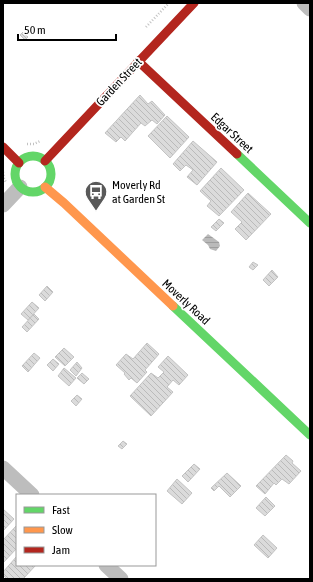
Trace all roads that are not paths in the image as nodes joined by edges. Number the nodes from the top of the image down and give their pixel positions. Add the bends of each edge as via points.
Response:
1 (194, 3) edge
2 (304, 3) edge
3 (310, 9) edge
4 (138, 61) junction
5 (3, 147) edge
6 (45, 161) junction
7 (19, 163) junction
8 (14, 185) junction
9 (45, 187) junction
10 (3, 205) edge
11 (310, 223) edge
12 (310, 435) edge
13 (3, 468) edge
14 (31, 494) edge
15 (107, 566) edge
16 (121, 579) edge

1 - 4 street, Garden Street
2 - 3 street
4 - 6 street, Garden Street
4 - 11 street, Edgar Street
5 - 7 street
6 - 7 street via 31,156
6 - 9 street via 50,171
7 - 8 street via 15,173 17,183
8 - 9 street via 30,192
8 - 10 street
9 - 12 street, Moverly Road
13 - 14 street
15 - 16 street

